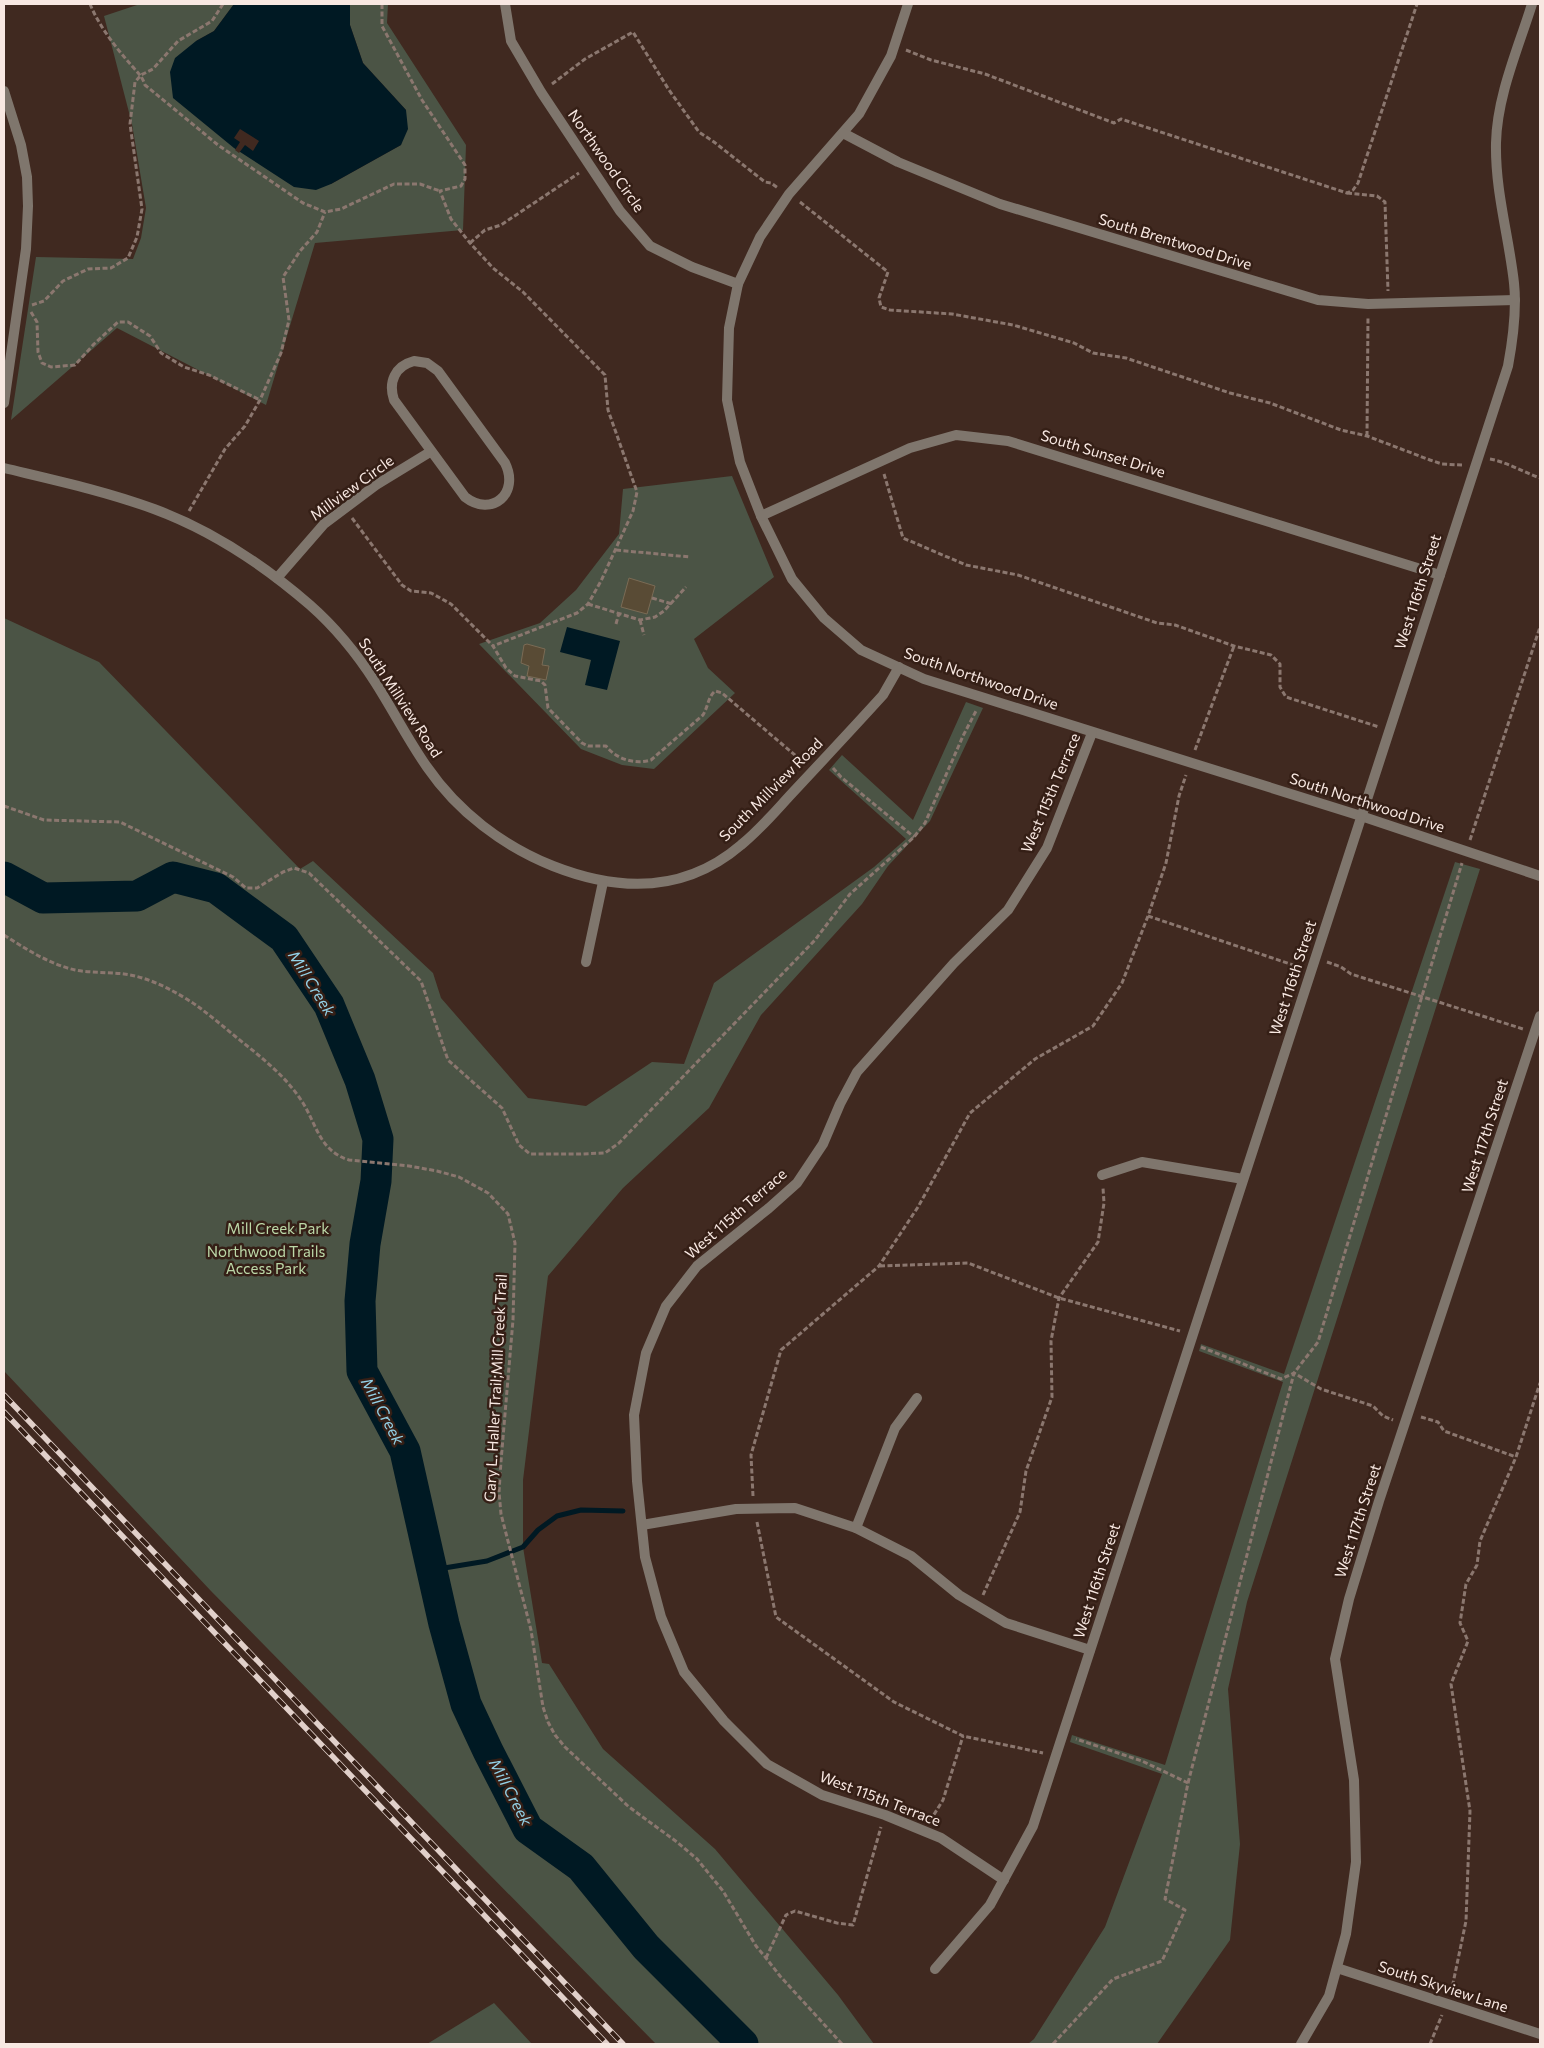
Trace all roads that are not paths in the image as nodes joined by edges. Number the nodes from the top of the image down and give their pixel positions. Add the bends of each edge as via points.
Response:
1 (505, 4) edge
2 (908, 4) edge
3 (1532, 4) edge
4 (4, 90) edge
5 (9, 124) edge
6 (843, 134) junction
7 (738, 284) junction
8 (1515, 300) junction
9 (4, 404) edge
10 (430, 452) junction
11 (4, 468) edge
12 (761, 516) junction
13 (1440, 575) junction
14 (277, 578) junction
15 (900, 668) junction
16 (1092, 733) junction
17 (1361, 816) junction
18 (1540, 876) edge
19 (603, 882) junction
20 (586, 962) dead end
21 (1540, 1016) edge
22 (1102, 1175) road end
23 (1243, 1179) junction
24 (917, 1398) dead end
25 (642, 1524) junction
26 (856, 1528) junction
27 (1090, 1650) junction
28 (1004, 1880) junction
29 (1337, 1968) junction
30 (935, 1969) dead end
31 (1540, 2034) edge
32 (1301, 2044) edge

1 - 7 street, Northwood Circle via 511,41 620,211 650,246 692,267
2 - 6 street, South Northwood Drive via 891,56 859,114
3 - 8 street, West 116th Street via 1503,94 1496,144 1497,177
4 - 5 street
5 - 9 street via 21,145 28,206 26,249
6 - 7 street, South Northwood Drive via 790,194 760,237
6 - 8 street, South Brentwood Drive via 898,162 1000,204 1318,300 1368,304
7 - 12 street, South Northwood Drive via 729,328 727,400 740,462
8 - 13 street, West 116th Street via 1508,366
10 - 10 street via 392,394 392,379 396,372 414,361 427,363 438,371 505,463 509,471 509,488 504,496 490,505 472,503
10 - 14 street, Millview Circle via 376,485 324,524
11 - 14 street, South Millview Road via 156,509 242,553
12 - 13 street, South Sunset Drive via 910,448 956,435 1008,440
12 - 15 street, South Northwood Drive via 792,579 824,618 861,650
13 - 17 street, West 116th Street
14 - 19 street, South Millview Road via 312,607 346,643 374,680 428,768 455,801 490,832 529,856
15 - 16 street, South Northwood Drive via 924,679
15 - 19 street, South Millview Road via 883,695 741,846 711,867 676,881 639,885
16 - 17 street, South Northwood Drive
16 - 25 street, West 115th Terrace via 1047,848 1008,910 954,964 857,1072 823,1144 797,1183 697,1266 666,1306 646,1353 634,1415
17 - 18 street, South Northwood Drive
17 - 23 street, West 116th Street
19 - 20 street
21 - 29 street, West 117th Street via 1379,1501 1349,1599 1335,1659 1354,1780 1356,1862 1346,1934
22 - 23 street via 1142,1162
23 - 27 street, West 116th Street
24 - 26 street via 895,1428
25 - 26 street via 736,1508 796,1508
25 - 28 street, West 115th Terrace via 645,1557 661,1617 684,1672 724,1721 767,1764 822,1795 885,1815 941,1838
26 - 27 street via 911,1556 959,1595 1006,1623
27 - 28 street, West 116th Street via 1033,1826
28 - 30 street, West 116th Street via 990,1905
29 - 31 street, South Skyview Lane
29 - 32 street, West 117th Street via 1329,1996

